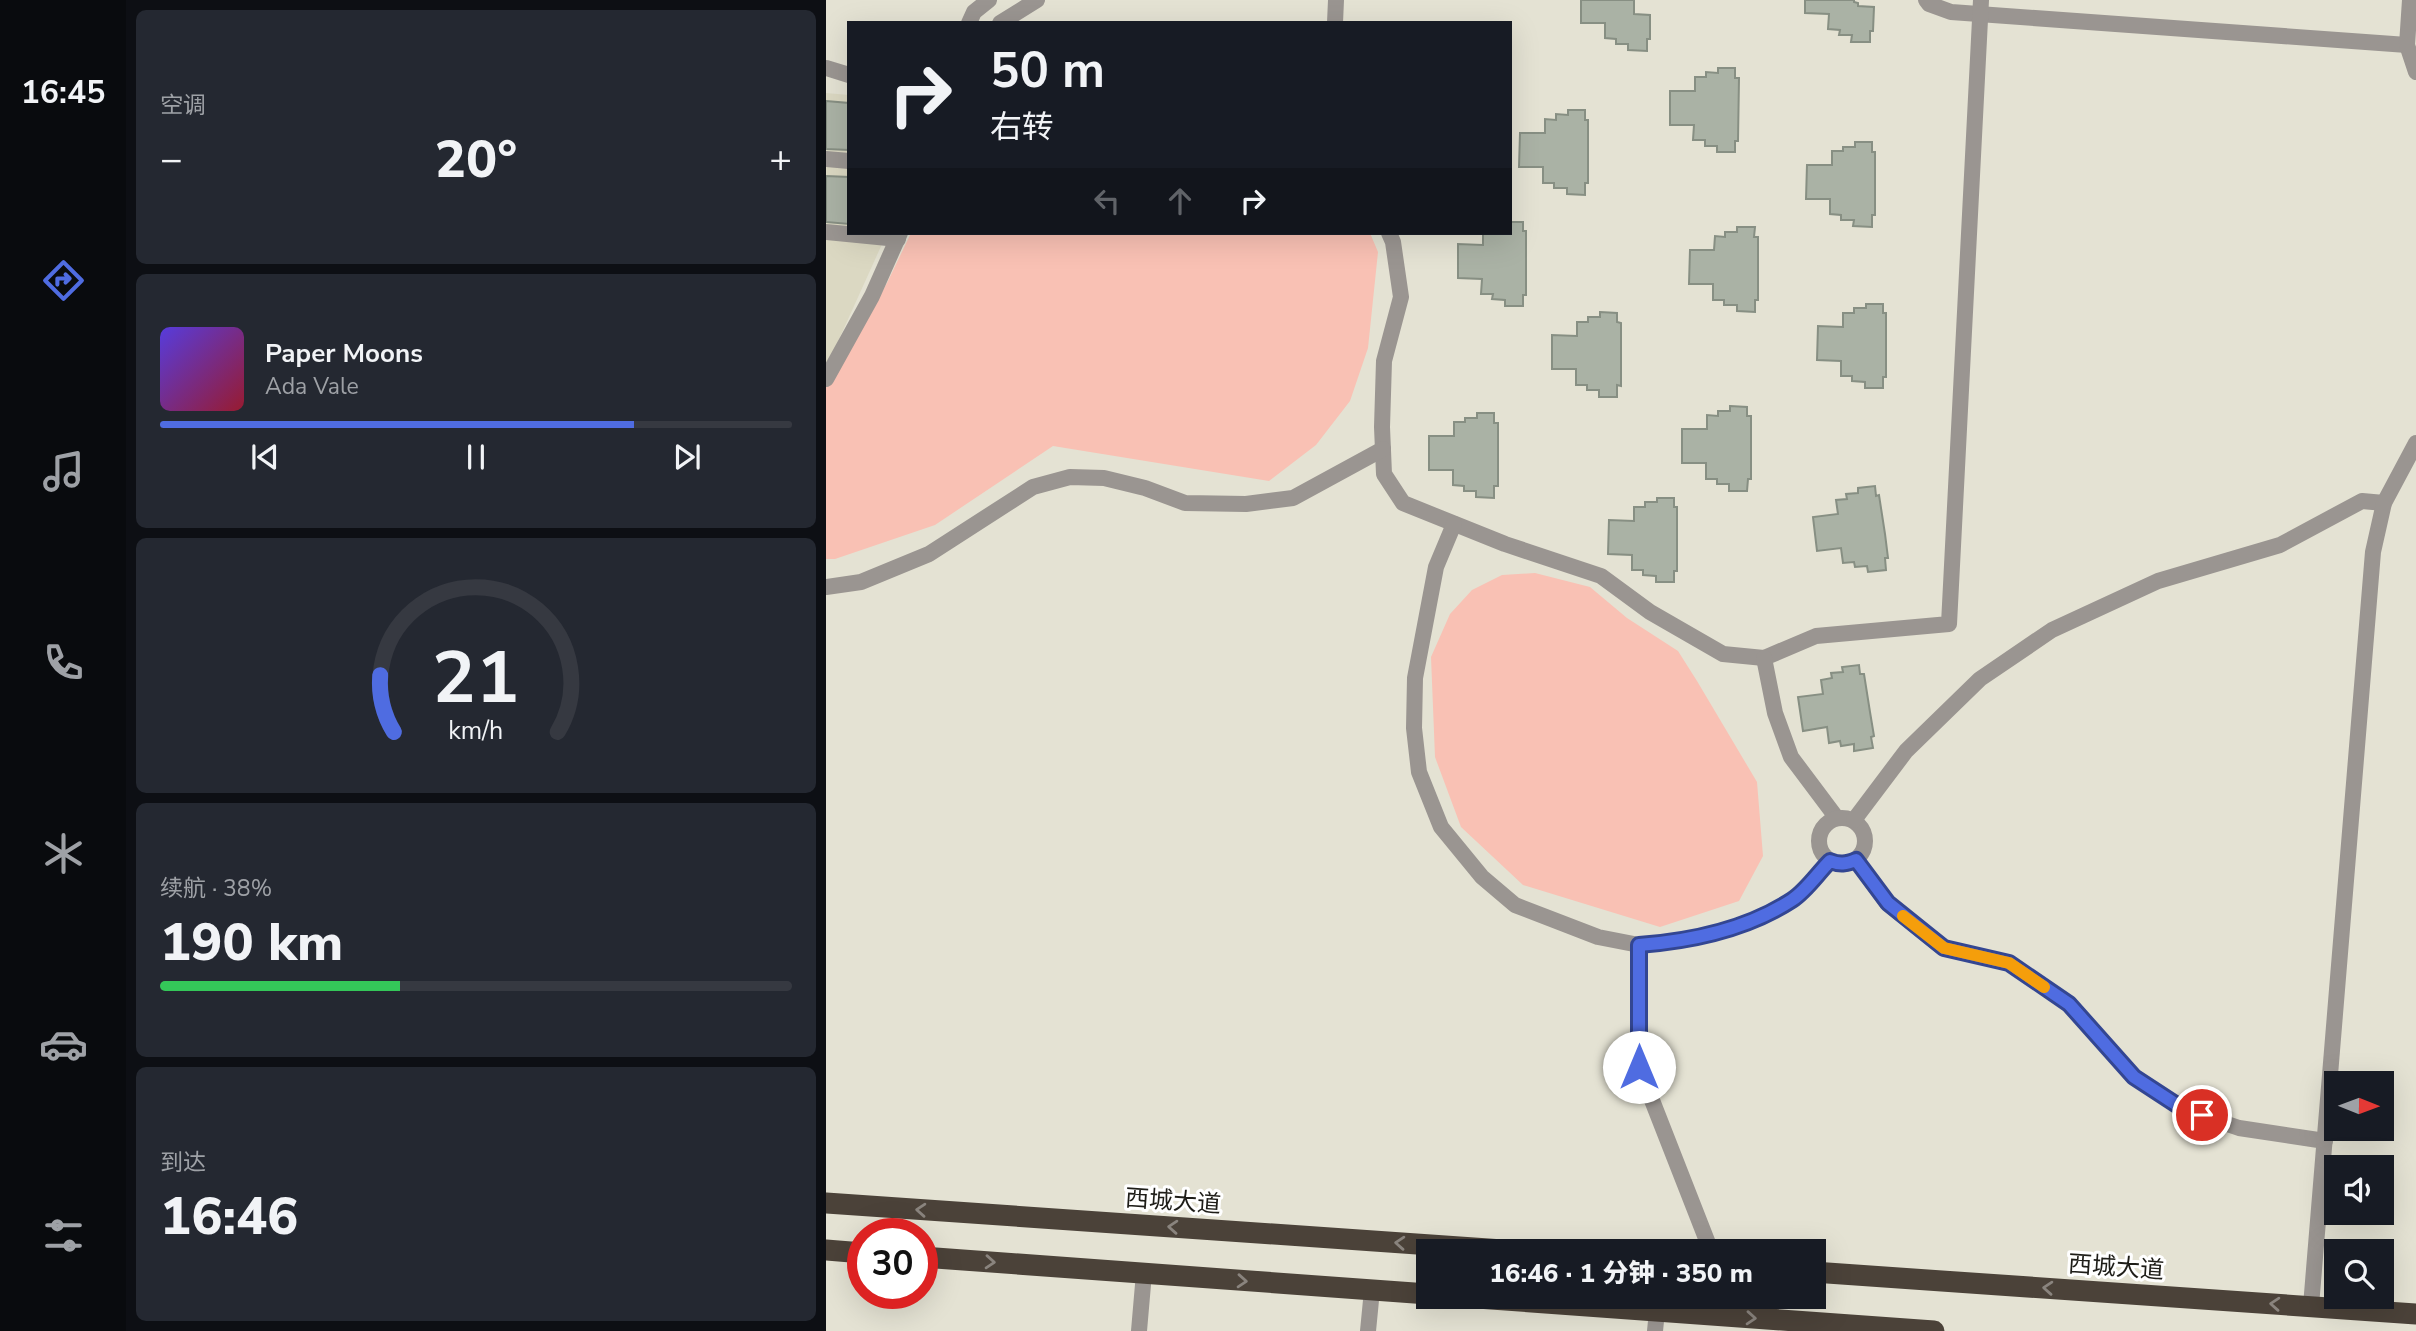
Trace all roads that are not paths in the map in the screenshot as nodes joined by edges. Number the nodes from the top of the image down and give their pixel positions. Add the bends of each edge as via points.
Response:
1 (989, 0) edge
2 (1037, 0) edge
3 (1336, 0) edge
4 (1926, 0) edge
5 (2410, 0) edge
6 (1980, 7) edge
7 (970, 21) edge
8 (1003, 21) edge
9 (1335, 21) edge
10 (2407, 45) junction
11 (826, 68) edge
12 (2416, 72) edge
13 (847, 74) edge
14 (826, 159) edge
15 (847, 161) edge
16 (826, 232) edge
17 (847, 233) edge
18 (881, 235) edge
19 (1390, 235) edge
20 (899, 236) edge
21 (826, 379) edge
22 (2416, 443) edge
23 (1382, 449) junction
24 (2384, 503) junction
25 (1454, 524) junction
26 (826, 587) edge
27 (1764, 658) junction
28 (1836, 817) junction
29 (1854, 820) junction
30 (1856, 860) junction
31 (1830, 861) junction
32 (1639, 945) junction
33 (2331, 1071) edge
34 (2324, 1141) edge
35 (2325, 1141) edge
36 (826, 1203) edge
37 (1706, 1239) edge
38 (1416, 1244) edge
39 (826, 1250) edge
40 (847, 1252) edge
41 (938, 1258) edge
42 (1144, 1273) junction
43 (1826, 1273) edge
44 (1372, 1290) junction
45 (1416, 1293) edge
46 (2311, 1307) junction
47 (1560, 1309) edge
48 (2416, 1314) edge
49 (1656, 1321) edge
50 (1139, 1331) edge
51 (1367, 1331) edge
52 (1934, 1331) edge

1 - 7 street
2 - 8 street
3 - 9 street
4 - 6 street via 1951,12
5 - 10 street
6 - 10 street
6 - 27 street via 1949,624 1816,636
10 - 12 street
11 - 13 street
14 - 15 street
16 - 17 street
18 - 20 street
19 - 23 street via 1401,297 1384,362
20 - 21 street
22 - 24 street
23 - 25 street via 1384,474 1403,503
23 - 26 street via 1293,498 1246,504 1185,503 1104,478 1070,477 1033,487 929,554 861,582
24 - 29 street via 2362,501 2280,545 2158,581 2052,630 1980,679 1906,751
24 - 33 street via 2372,552
25 - 27 street via 1601,576 1650,612 1723,653
25 - 32 street via 1436,567 1415,678 1419,772 1441,827 1482,877 1515,905 1598,937
27 - 28 street via 1775,713 1791,757
28 - 29 street
28 - 31 street via 1818,837 1823,855
29 - 30 street via 1865,835
30 - 31 street via 1847,864
30 - 34 street via 1888,903 1944,948 2009,963 2069,1004 2134,1077 2183,1109 2239,1128
31 - 32 street via 1794,899 1741,927
32 - 37 street via 1639,1067
35 - 46 street
38 -> 36 highway, 西城大道
39 - 40 highway
41 -> 42 highway
42 -> 44 highway
42 - 50 street
46 -> 43 highway, 西城大道
44 - 45 highway
44 - 51 street
46 - 48 highway, 西城大道
47 - 49 highway
49 -> 52 highway

